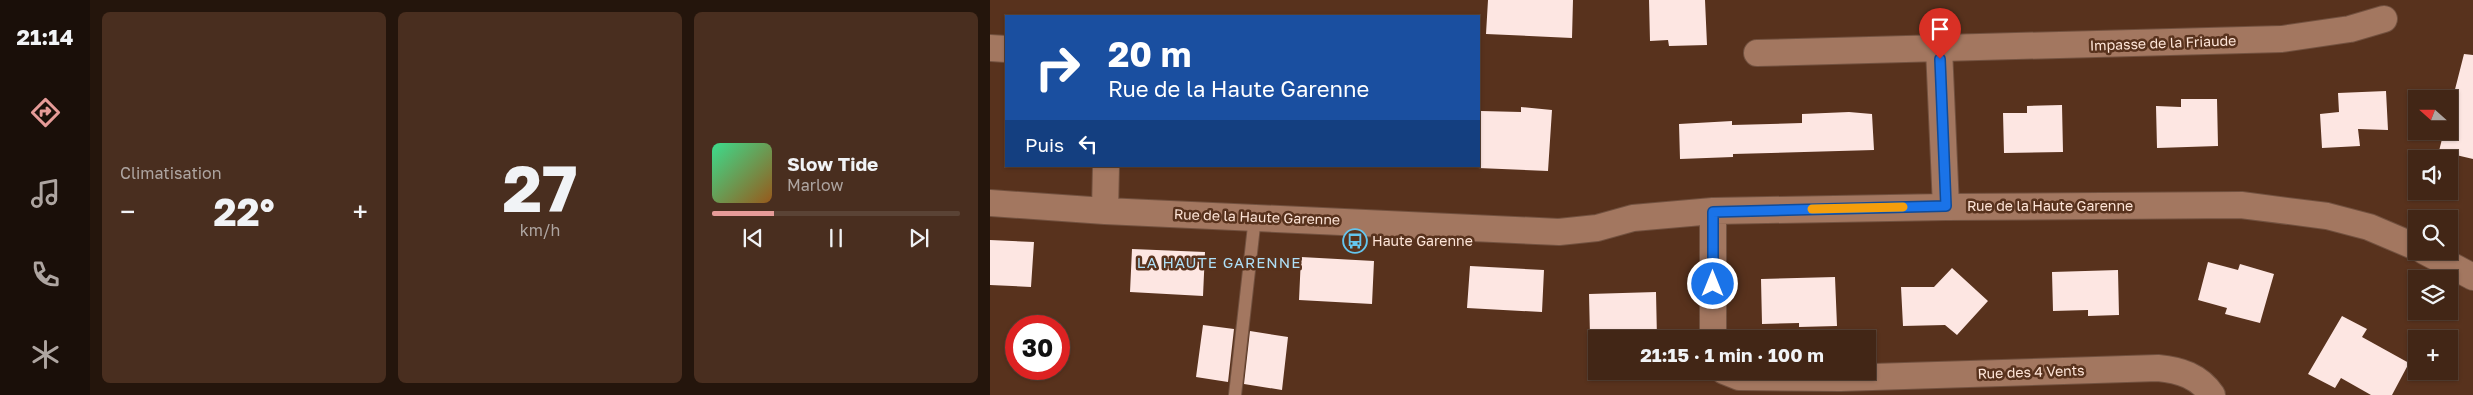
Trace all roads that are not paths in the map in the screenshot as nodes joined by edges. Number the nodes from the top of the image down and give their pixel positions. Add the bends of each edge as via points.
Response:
1 (2384, 19) dead end
2 (990, 48) edge
3 (1005, 49) edge
4 (1939, 49) junction
5 (1757, 53) dead end
6 (1106, 167) edge
7 (990, 203) edge
8 (1946, 206) junction
9 (1105, 211) junction
10 (1713, 212) junction
11 (1254, 217) junction
12 (2408, 244) edge
13 (2441, 260) edge
14 (2473, 277) edge
15 (1713, 330) edge
16 (1773, 380) edge
17 (1840, 386) edge
18 (1236, 395) edge
19 (2212, 395) edge

1 - 4 street, Impasse de la Friaude via 2350,29 2282,39
2 - 3 street
4 - 5 street, Impasse de la Friaude
4 - 8 street
6 - 9 street
7 - 9 street, Rue de la Haute Garenne
8 - 10 street, Rue de la Haute Garenne
8 - 12 street, Rue de la Haute Garenne via 2241,206 2327,216 2368,227
9 - 11 street, Rue de la Haute Garenne
10 - 11 street, Rue de la Haute Garenne via 1633,218 1597,228 1559,232
10 - 15 street
11 - 18 lane
13 - 14 street
16 - 17 street, Rue des 4 Vents
17 - 19 street, Rue des 4 Vents via 2158,368 2176,369 2192,376

